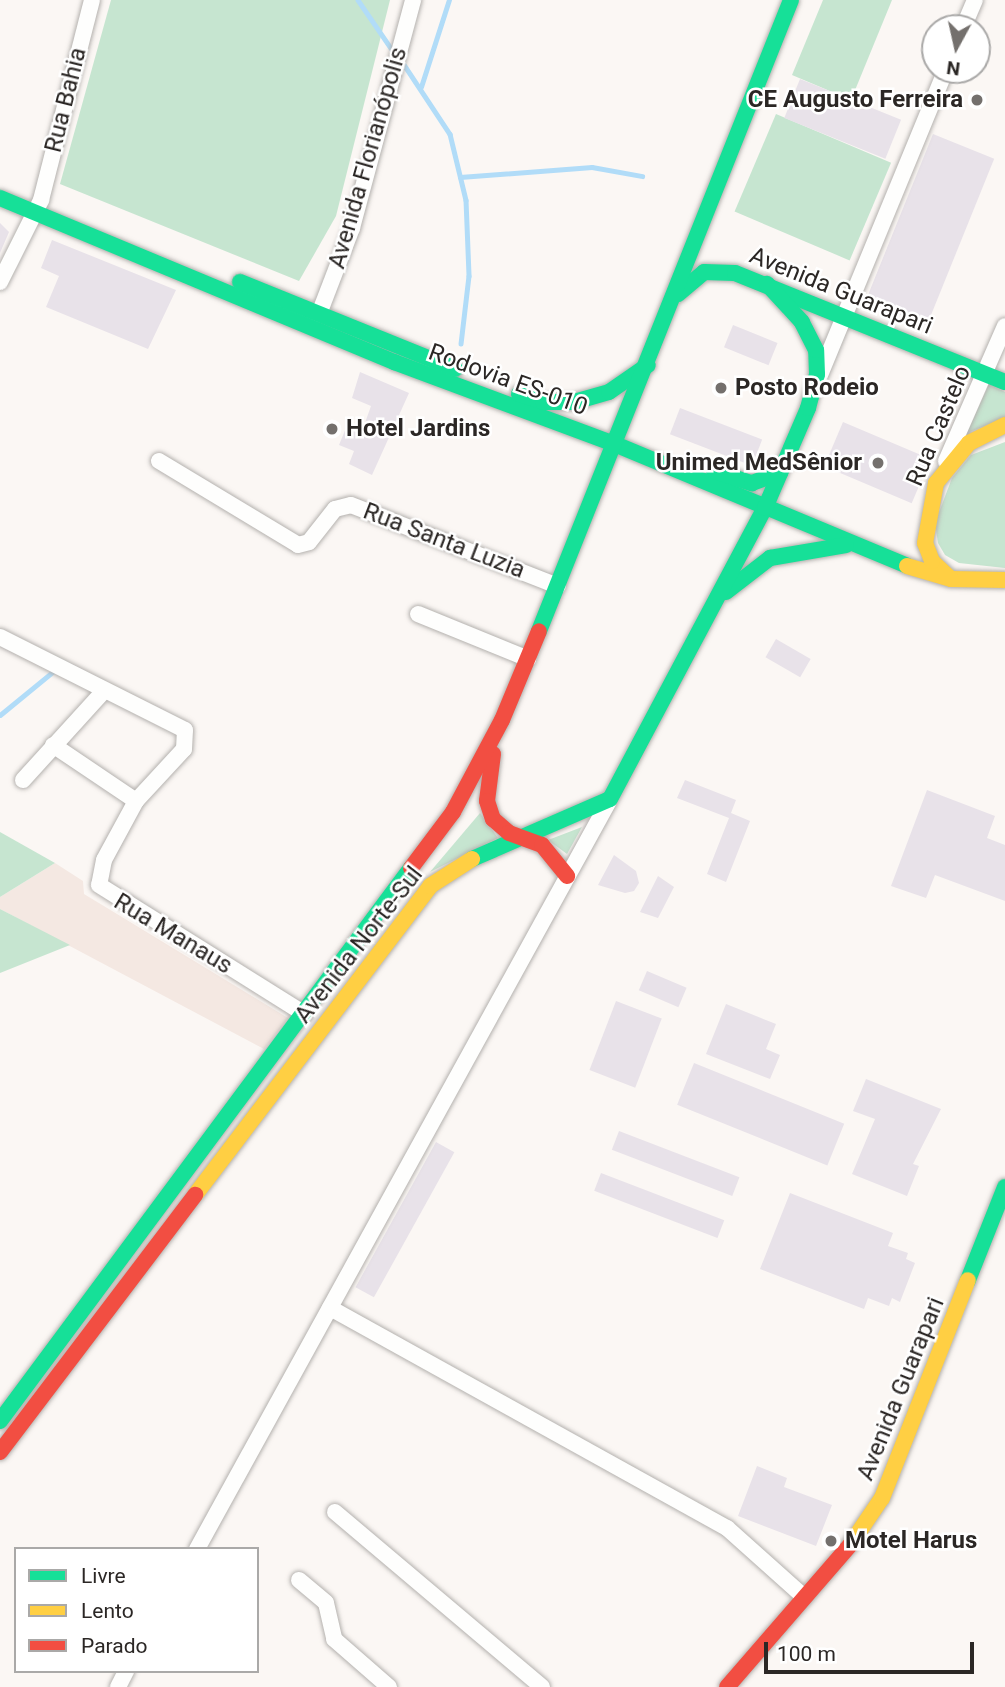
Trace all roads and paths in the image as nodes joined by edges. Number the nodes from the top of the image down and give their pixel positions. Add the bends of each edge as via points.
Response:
1 (92, 0) edge
2 (413, 0) edge
3 (791, 0) edge
4 (940, 84) edge
5 (0, 183) edge
6 (0, 198) edge
7 (38, 206) junction
8 (0, 282) edge
9 (767, 284) junction
10 (670, 306) junction
11 (319, 314) junction
12 (843, 314) junction
13 (1005, 326) edge
14 (648, 365) junction
15 (985, 374) junction
16 (1005, 382) edge
17 (808, 408) junction
18 (1005, 425) edge
19 (617, 445) junction
20 (650, 459) junction
21 (159, 460) dead end
22 (780, 473) junction
23 (936, 483) junction
24 (765, 508) junction
25 (854, 546) junction
26 (951, 579) junction
27 (1005, 580) edge
28 (558, 586) junction
29 (713, 604) junction
30 (418, 614) dead end
31 (2, 640) edge
32 (528, 659) junction
33 (103, 692) junction
34 (502, 720) junction
35 (53, 745) junction
36 (23, 780) dead end
37 (610, 799) junction
38 (136, 801) junction
39 (518, 837) junction
40 (567, 876) junction
41 (305, 1014) junction
42 (1005, 1187) edge
43 (330, 1308) junction
44 (0, 1421) edge
45 (0, 1452) edge
46 (335, 1512) dead end
47 (198, 1547) edge
48 (299, 1580) dead end
49 (803, 1596) junction
50 (736, 1684) edge
51 (389, 1687) edge
52 (542, 1687) edge

1 - 7 street, Rua Bahia
2 - 11 street, Avenida Florianópolis via 352,229
3 - 10 main road
4 - 12 street
5 - 7 main road, Rodovia ES-010
6 - 7 main road, Rodovia ES-010
7 - 8 street, Rua Bahia
7 - 11 main road, Rodovia ES-010
7 - 19 main road, Rodovia ES-010 via 394,362
9 - 10 main road, Avenida Guarapari via 735,273 704,272 688,281
9 - 12 main road, Avenida Guarapari
9 - 17 main road via 802,322 816,350 817,374
10 - 14 main road
11 - 14 main road, Rodovia ES-010 via 543,402 574,402 609,393
12 - 15 main road, Avenida Guarapari
12 - 17 street
13 - 15 street, Rua Castelo
14 - 19 main road
15 - 16 main road, Avenida Guarapari
15 - 23 street, Rua Castelo
17 - 22 main road
18 - 23 main road via 969,443
19 - 20 main road, Rodovia ES-010
19 - 28 main road, Avenida Norte-Sul
20 - 22 main road via 667,454 752,483
20 - 24 main road, Rodovia ES-010
21 - 28 street, Rua Santa Luzia via 298,545 309,542 335,509 351,505
22 - 24 main road
23 - 26 main road, Rua Castelo via 925,543 932,561
24 - 25 main road, Rodovia ES-010
24 - 29 main road
25 - 26 main road, Rodovia ES-010
25 - 29 main road via 835,544 770,558
26 - 27 main road, Rodovia ES-010
28 - 32 main road, Avenida Norte-Sul
29 - 37 main road
30 - 32 street
31 - 33 street
32 - 34 main road, Avenida Norte-Sul
33 - 35 street
33 - 38 street, Rua Manaus via 181,725 187,737 184,749
34 - 39 main road via 489,768 487,801 493,819
34 - 41 main road, Avenida Norte-Sul via 430,849
35 - 36 street
35 - 38 street
37 - 39 main road, Avenida Norte-Sul via 586,813
37 - 40 street
38 - 41 street, Rua Manaus via 98,873 103,891
39 - 40 main road via 542,845
39 - 45 main road, Avenida Norte-Sul via 456,867 418,899
40 - 43 street
41 - 44 main road, Avenida Norte-Sul
42 - 49 main road, Avenida Guarapari via 891,1480 850,1545
43 - 47 street
43 - 49 street via 727,1528
46 - 52 street
48 - 51 street via 326,1603 334,1639
49 - 50 main road, Avenida Guarapari

